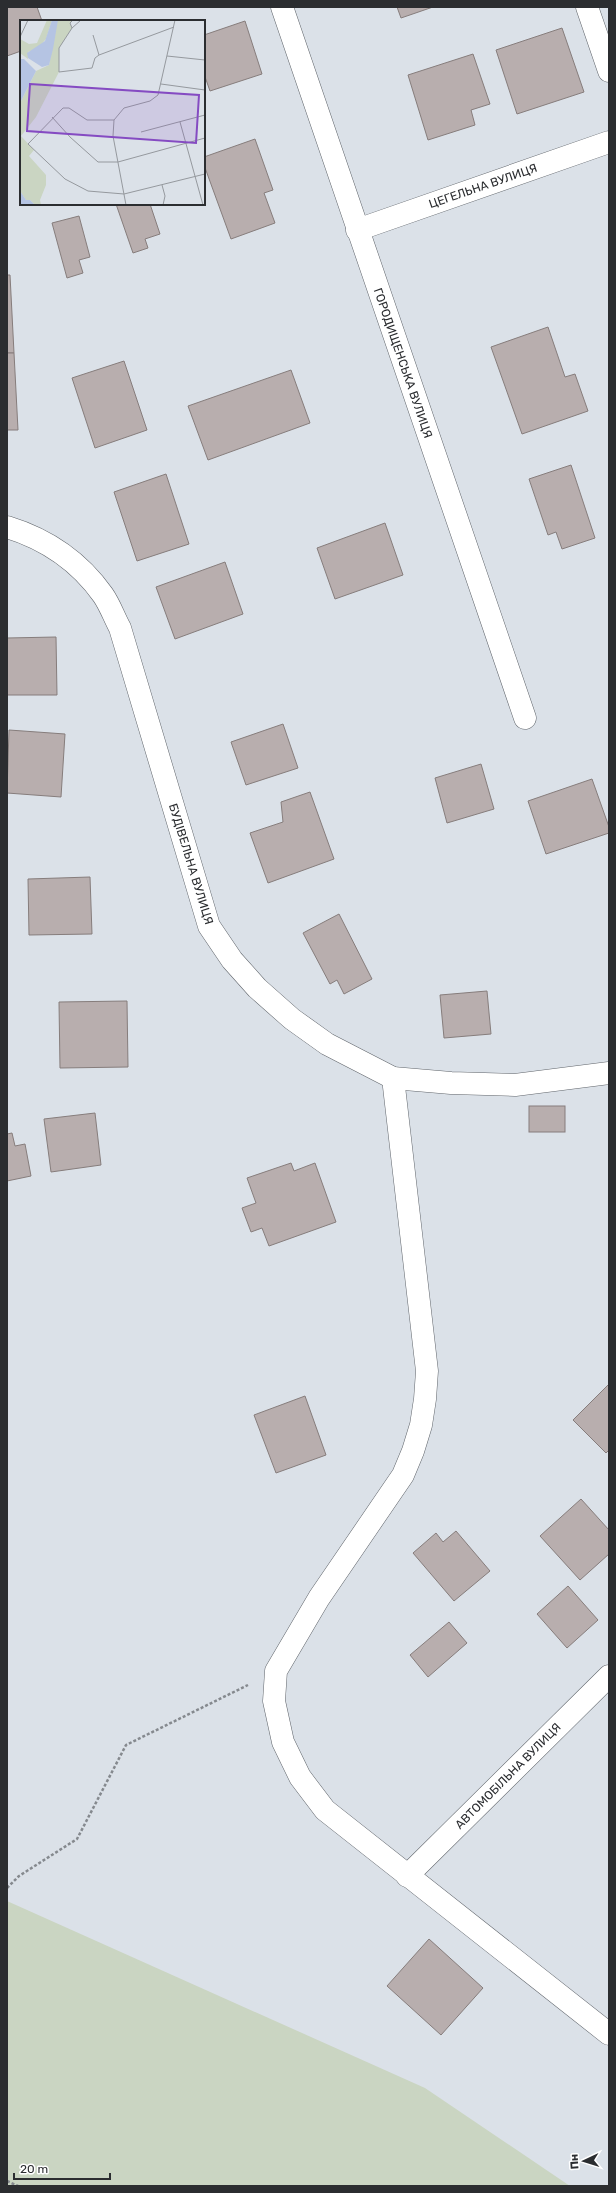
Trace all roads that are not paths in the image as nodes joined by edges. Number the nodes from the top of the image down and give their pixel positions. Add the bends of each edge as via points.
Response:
1 (282, 7) edge
2 (587, 7) edge
3 (609, 71) edge
4 (609, 142) edge
5 (357, 230) junction
6 (7, 527) edge
7 (525, 718) dead end
8 (609, 1073) edge
9 (393, 1078) junction
10 (609, 1676) edge
11 (407, 1876) junction
12 (609, 2034) edge

1 - 5 street, ГОРОДИЩЕНСЬКА ВУЛИЦЯ
2 - 3 street
4 - 5 street, ЦЕГЕЛЬНА ВУЛИЦЯ
5 - 7 street, ГОРОДИЩЕНСЬКА ВУЛИЦЯ
6 - 9 street, БУДІВЕЛЬНА ВУЛИЦЯ via 32,535 58,550 82,571 103,595 120,628 209,926 232,960 292,1019 327,1044
8 - 9 street, БУДІВЕЛЬНА ВУЛИЦЯ via 515,1085 451,1084
9 - 11 street via 427,1371 421,1425 403,1475 319,1598 276,1671 274,1701 283,1742 300,1777 324,1810
10 - 11 street, АВТОМОБІЛЬНА ВУЛИЦЯ
11 - 12 street

